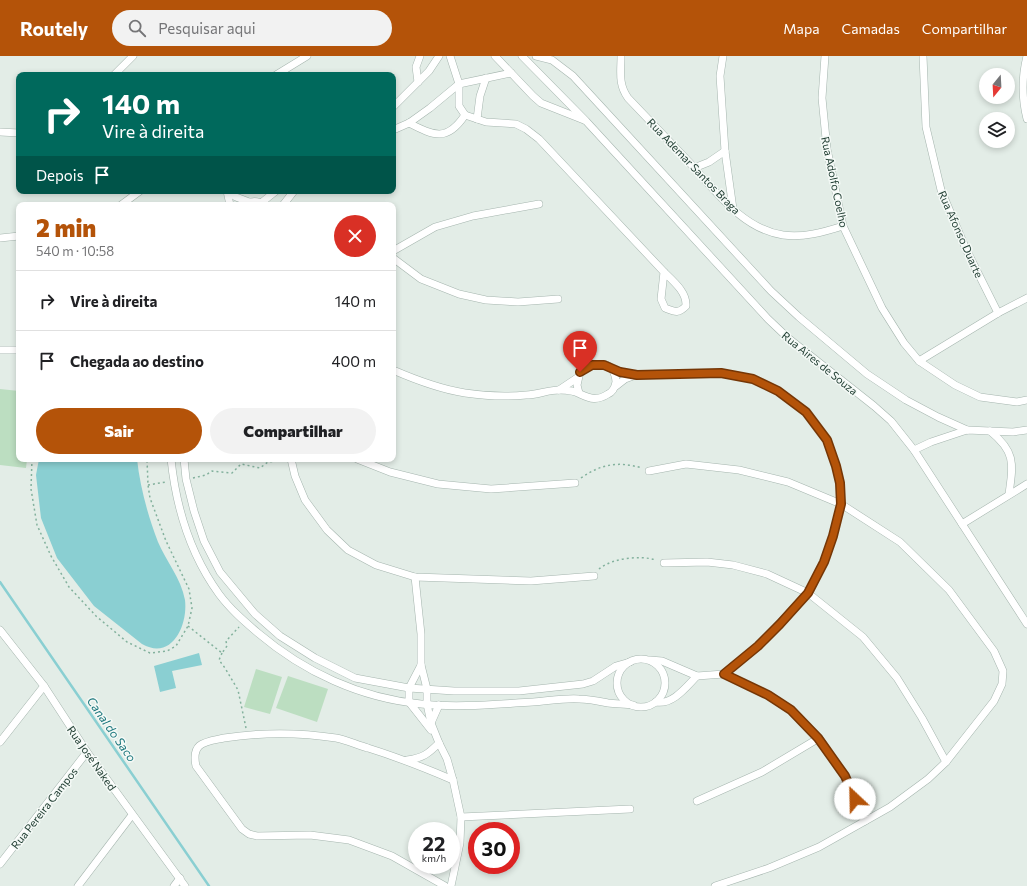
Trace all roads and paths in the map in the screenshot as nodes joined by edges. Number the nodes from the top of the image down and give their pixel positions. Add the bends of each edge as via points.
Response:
1 (133, 56) edge
2 (307, 56) edge
3 (420, 56) edge
4 (439, 56) edge
5 (450, 56) edge
6 (522, 56) edge
7 (536, 56) edge
8 (621, 56) edge
9 (723, 56) edge
10 (826, 56) edge
11 (923, 56) edge
12 (1027, 56) edge
13 (498, 57) edge
14 (117, 72) edge
15 (281, 72) edge
16 (511, 73) junction
17 (486, 78) junction
18 (418, 82) junction
19 (458, 84) junction
20 (396, 104) edge
21 (465, 115) junction
22 (477, 119) junction
23 (1027, 119) edge
24 (586, 121) junction
25 (409, 123) junction
26 (396, 129) edge
27 (0, 132) edge
28 (16, 132) edge
29 (725, 150) junction
30 (694, 168) junction
31 (136, 194) edge
32 (232, 194) edge
33 (273, 194) edge
34 (292, 194) edge
35 (125, 202) edge
36 (249, 202) edge
37 (265, 202) edge
38 (285, 202) edge
39 (539, 204) dead end
40 (733, 209) junction
41 (843, 226) junction
42 (16, 236) edge
43 (0, 238) edge
44 (396, 249) edge
45 (396, 260) edge
46 (664, 272) junction
47 (1027, 298) edge
48 (558, 299) dead end
49 (998, 313) junction
50 (0, 350) edge
51 (16, 350) edge
52 (919, 361) junction
53 (611, 368) junction
54 (396, 371) edge
55 (637, 375) junction
56 (578, 378) junction
57 (616, 386) junction
58 (558, 390) junction
59 (579, 393) junction
60 (1027, 400) edge
61 (967, 430) junction
62 (1027, 430) edge
63 (990, 431) junction
64 (914, 450) junction
65 (32, 462) edge
66 (147, 462) edge
67 (171, 462) edge
68 (184, 462) edge
69 (268, 462) edge
70 (291, 462) edge
71 (365, 462) edge
72 (649, 471) joint
73 (186, 479) junction
74 (173, 480) junction
75 (575, 483) joint
76 (1027, 484) edge
77 (148, 485) junction
78 (1009, 494) junction
79 (841, 504) junction
80 (962, 524) junction
81 (664, 563) joint
82 (594, 576) joint
83 (415, 577) junction
84 (808, 593) junction
85 (244, 621) junction
86 (1027, 624) edge
87 (188, 626) junction
88 (0, 630) edge
89 (222, 653) junction
90 (644, 659) junction
91 (630, 662) junction
92 (421, 665) junction
93 (724, 674) junction
94 (697, 676) junction
95 (44, 686) junction
96 (409, 688) junction
97 (427, 689) junction
98 (409, 702) junction
99 (656, 702) junction
100 (426, 704) junction
101 (439, 705) junction
102 (633, 705) junction
103 (431, 723) junction
104 (247, 734) junction
105 (435, 734) junction
106 (818, 738) junction
107 (0, 742) edge
108 (439, 743) junction
109 (87, 752) junction
110 (407, 760) junction
111 (946, 762) junction
112 (453, 780) junction
113 (697, 801) dead end
114 (630, 809) dead end
115 (132, 814) junction
116 (461, 817) junction
117 (865, 821) junction
118 (0, 864) edge
119 (180, 878) junction
120 (78, 886) edge
121 (174, 886) edge
122 (185, 886) edge
123 (445, 886) edge
124 (451, 886) edge
125 (715, 886) edge

1 - 14 street
2 - 15 street
3 - 18 street via 416,67
4 - 18 street
5 - 19 street
6 - 24 street, Rua Aires de Souza
7 - 61 street via 552,60 573,76 771,291 799,317 866,374 906,400
8 - 30 street, Rua Ademar Santos Braga via 621,83 628,98
9 - 29 street via 720,76
10 - 41 street, Rua Adolfo Coelho via 822,98 827,149
11 - 49 street, Rua Afonso Duarte via 926,126 941,190 966,249
12 - 23 street via 1024,105
13 - 16 street, Rua Aires de Souza
16 - 17 street
16 - 24 street, Rua Aires de Souza via 541,102
17 - 19 street
17 - 22 street via 480,96
18 - 20 street
19 - 21 street via 459,106
19 - 25 street
21 - 22 street
21 - 25 street via 458,126 443,134 432,134
22 - 46 street via 516,124 540,139
24 - 64 street, Rua Aires de Souza via 768,319 885,416
25 - 26 street
27 - 28 street
29 - 30 street via 713,160
29 - 40 street
30 - 40 street, Rua Ademar Santos Braga
31 - 35 street
32 - 36 street
33 - 37 street
34 - 38 street
39 - 44 street via 473,216 435,227
40 - 41 street, Rua Ademar Santos Braga via 760,228 783,235 801,236
41 - 52 street, Rua Adolfo Coelho via 882,308
42 - 43 street
45 - 48 street via 421,279 459,294 486,300 518,302
46 - 46 street via 686,300 686,306 681,311 674,312 665,308 663,304 661,299
47 - 49 street
49 - 52 street
50 - 51 street
52 - 60 street, Rua Adolfo Coelho via 955,385 980,397 1017,402
53 - 55 street
53 - 56 street via 592,365 580,372
53 - 57 street via 616,378
54 - 58 street via 421,382 464,393 496,396
55 - 57 street via 625,379
55 - 79 street via 721,373 753,379 778,391 806,412 827,440 840,483
56 - 58 street
56 - 59 street
57 - 59 street via 603,398 586,398
58 - 59 street
61 - 63 street
61 - 64 street
62 - 63 street
63 - 78 street via 1008,450 1012,464
64 - 80 street, Rua Aires de Souza
65 - 87 path via 31,489 37,525 69,587 96,616 127,642 150,653 167,651 176,646
66 - 77 path
67 - 74 street
68 - 73 street
69 - 73 path via 260,468 241,464 232,473 212,471 206,475
70 - 83 street via 305,500 327,530 348,550 376,565
71 - 75 street via 390,472 438,484 491,490
72 - 75 path via 632,465 603,466 592,470
72 - 79 street via 686,464 738,470 788,482
73 - 96 street via 204,540 220,572 255,614 280,636 315,658 355,678
74 - 77 path
74 - 85 street via 183,523 199,561 220,594
76 - 78 street
77 - 87 path via 150,498 166,541 189,589 192,608
78 - 80 street
79 - 84 street via 824,562
79 - 111 street via 900,542 949,590 994,651 1003,671 1002,684 994,701
80 - 86 street, Rua Aires de Souza
81 - 82 path via 653,559 628,558 607,563
81 - 84 street via 707,562 733,565 767,574
82 - 83 street via 531,581
83 - 92 street
84 - 93 street via 758,646
84 - 111 street via 863,637 892,672 922,718
85 - 89 path via 226,641
85 - 98 street via 275,647 338,683
87 - 89 path
88 - 95 street, Rua José Naked
89 - 104 path via 219,660 238,690
90 - 91 street
90 - 94 street via 662,661
90 - 99 street via 652,662 663,673 664,688
91 - 97 street via 616,666 583,684 519,690
91 - 102 street via 623,666 619,673 617,688 620,696
92 - 96 street
92 - 97 street
93 - 94 street
93 - 106 street via 768,695 791,710
94 - 99 street via 669,701
95 - 107 street
95 - 109 street, Rua José Naked
96 - 97 street
96 - 98 street
97 - 100 street
98 - 100 street
98 - 105 street
99 - 102 street via 645,706
100 - 101 street
100 - 103 street
101 - 102 street via 510,704 578,698
101 - 103 street
103 - 105 street
104 - 110 street via 287,732 337,738
104 - 123 street via 205,742 197,748 194,756 196,766 242,829 257,836 310,835 349,840 392,856
105 - 108 street
106 - 113 street via 762,772
106 - 117 street via 845,776
108 - 110 street via 426,755
108 - 112 street
109 - 115 street, Rua José Naked
109 - 118 street, Rua Pereira Campos
110 - 112 street
111 - 117 street via 890,807
112 - 116 street
114 - 116 street
115 - 119 street, Rua José Naked
115 - 120 street
116 - 124 street via 460,843
117 - 125 street via 819,847 769,868
119 - 121 street
119 - 122 street, Rua José Naked

